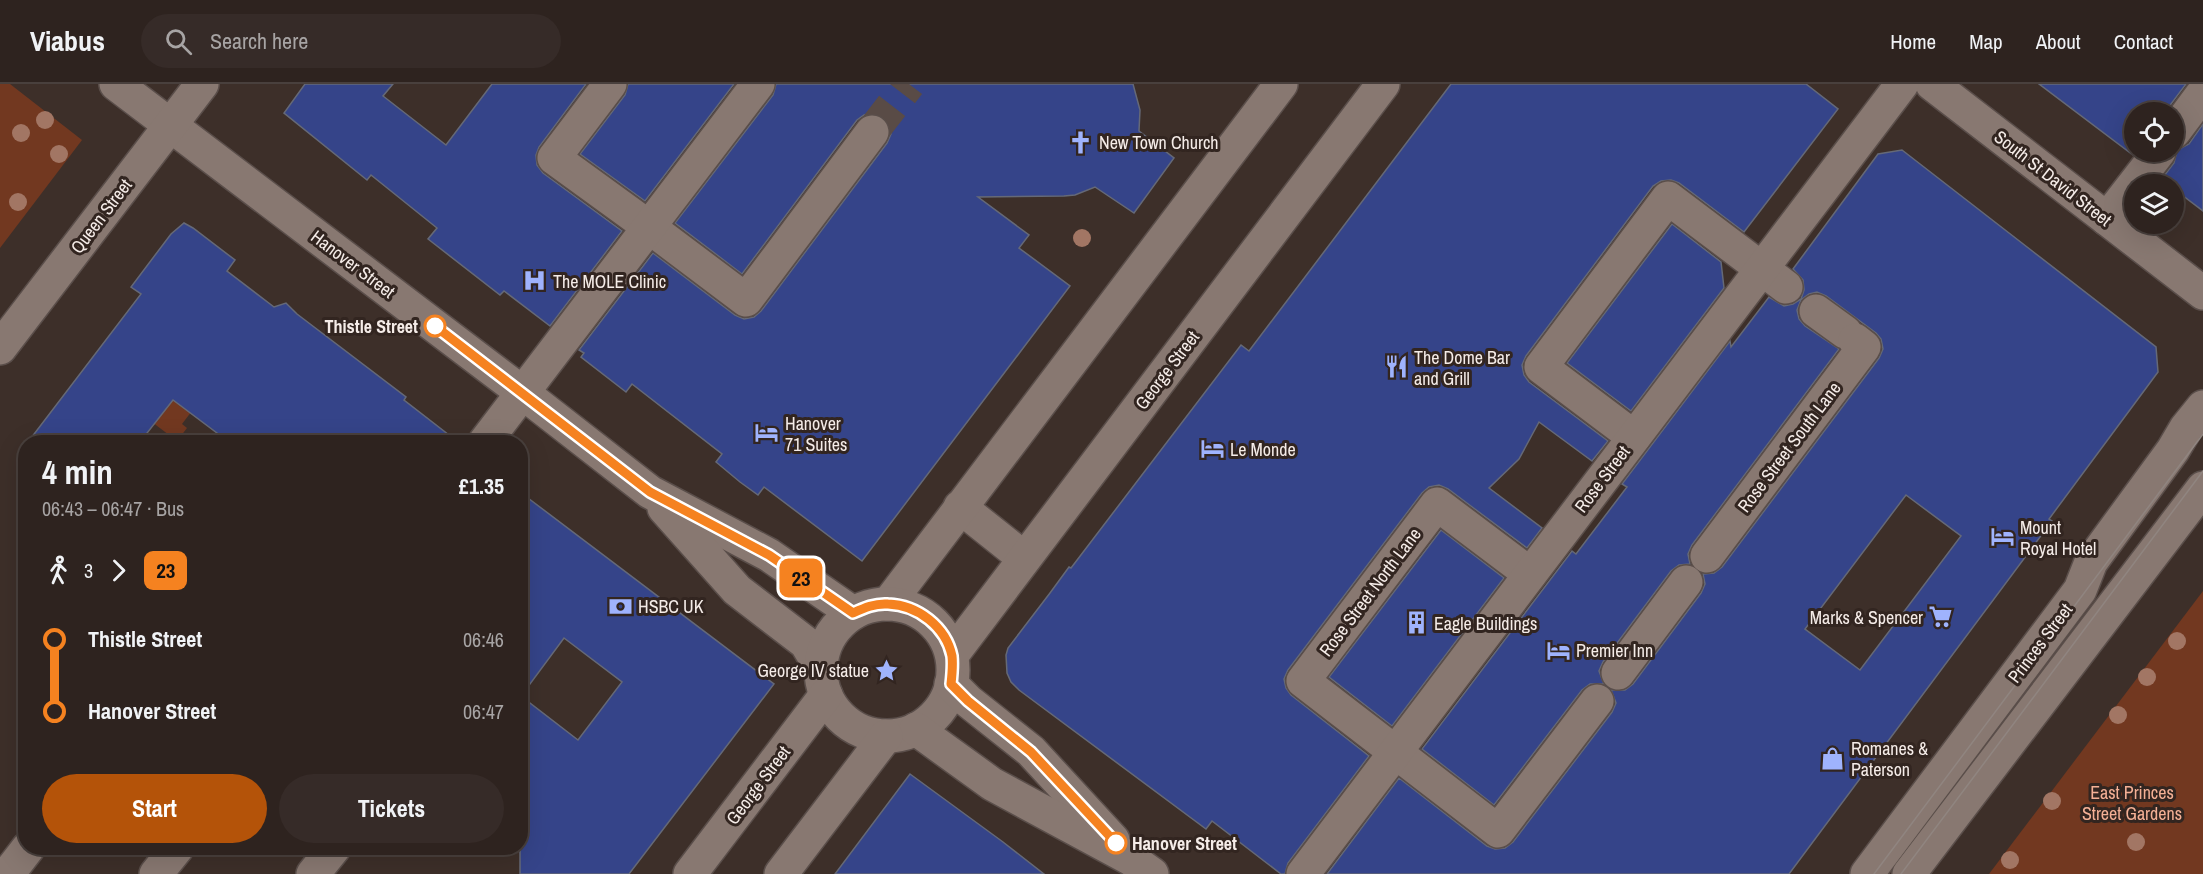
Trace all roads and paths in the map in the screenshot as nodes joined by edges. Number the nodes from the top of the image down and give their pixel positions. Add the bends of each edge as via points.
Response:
1 (116, 84) edge
2 (202, 84) edge
3 (610, 84) edge
4 (758, 84) edge
5 (1281, 84) edge
6 (1383, 84) edge
7 (1902, 84) edge
8 (1932, 84) edge
9 (2203, 93) edge
10 (2184, 119) edge
11 (170, 125) junction
12 (872, 132) tunnel mouth
13 (2151, 162) edge
14 (2107, 219) junction
15 (649, 227) junction
16 (1774, 278) junction
17 (2203, 293) edge
18 (1816, 311) dead end
19 (0, 348) edge
20 (523, 393) junction
21 (2203, 407) edge
22 (490, 435) edge
23 (1634, 437) junction
24 (2203, 488) edge
25 (650, 492) junction
26 (960, 507) junction
27 (1707, 556) dead end
28 (1024, 558) junction
29 (1530, 574) junction
30 (1686, 582) dead end
31 (888, 604) junction
32 (853, 613) junction
33 (951, 670) junction
34 (1618, 673) dead end
35 (824, 682) junction
36 (1597, 701) dead end
37 (901, 732) junction
38 (1394, 754) junction
39 (23, 855) edge
40 (171, 855) edge
41 (329, 855) edge
42 (1141, 866) edge
43 (8, 874) edge
44 (156, 874) edge
45 (314, 874) edge
46 (690, 874) edge
47 (781, 874) edge
48 (1303, 874) edge
49 (1867, 874) edge
50 (1910, 874) edge

1 - 11 street, Hanover Street
2 - 11 street, Queen Street
3 - 15 street via 554,158
4 - 15 street
5 - 26 street
6 - 28 street, George Street
7 - 16 street, Rose Street
8 - 14 street, South St David Street
9 - 10 street
11 - 19 street, Queen Street
11 - 20 street, Hanover Street
12 - 15 street via 746,300
13 - 14 street
14 - 17 street, South St David Street
15 - 20 street
16 - 23 street, Rose Street
16 - 23 street via 1668,198 1649,208 1541,367
18 - 27 street, Rose Street South Lane via 1864,347
20 - 22 street
20 - 25 street, Hanover Street
21 - 49 street, Princes Street via 2091,562 2080,590
23 - 29 street, Rose Street
24 - 50 street, Princes Street
25 - 32 street, Hanover Street via 769,555
25 - 35 street, Hanover Street via 736,590 806,643
26 - 28 street
26 - 31 street
28 - 33 street, George Street
29 - 38 street, Rose Street
29 - 38 street, Rose Street North Lane via 1437,504 1303,681
30 - 34 street
31 - 32 street, George Street
31 - 33 street, George Street via 910,608 928,618 943,635
32 - 35 street, George Street via 827,642
33 - 37 street, George Street via 947,698 940,708
33 - 42 street via 968,701 1031,752
35 - 37 street via 832,706 850,725 873,735
35 - 46 street, George Street
36 - 38 street via 1498,831
37 - 42 street
37 - 47 street, George Street
38 - 48 street, Rose Street
39 - 43 street
40 - 44 street
41 - 45 street

